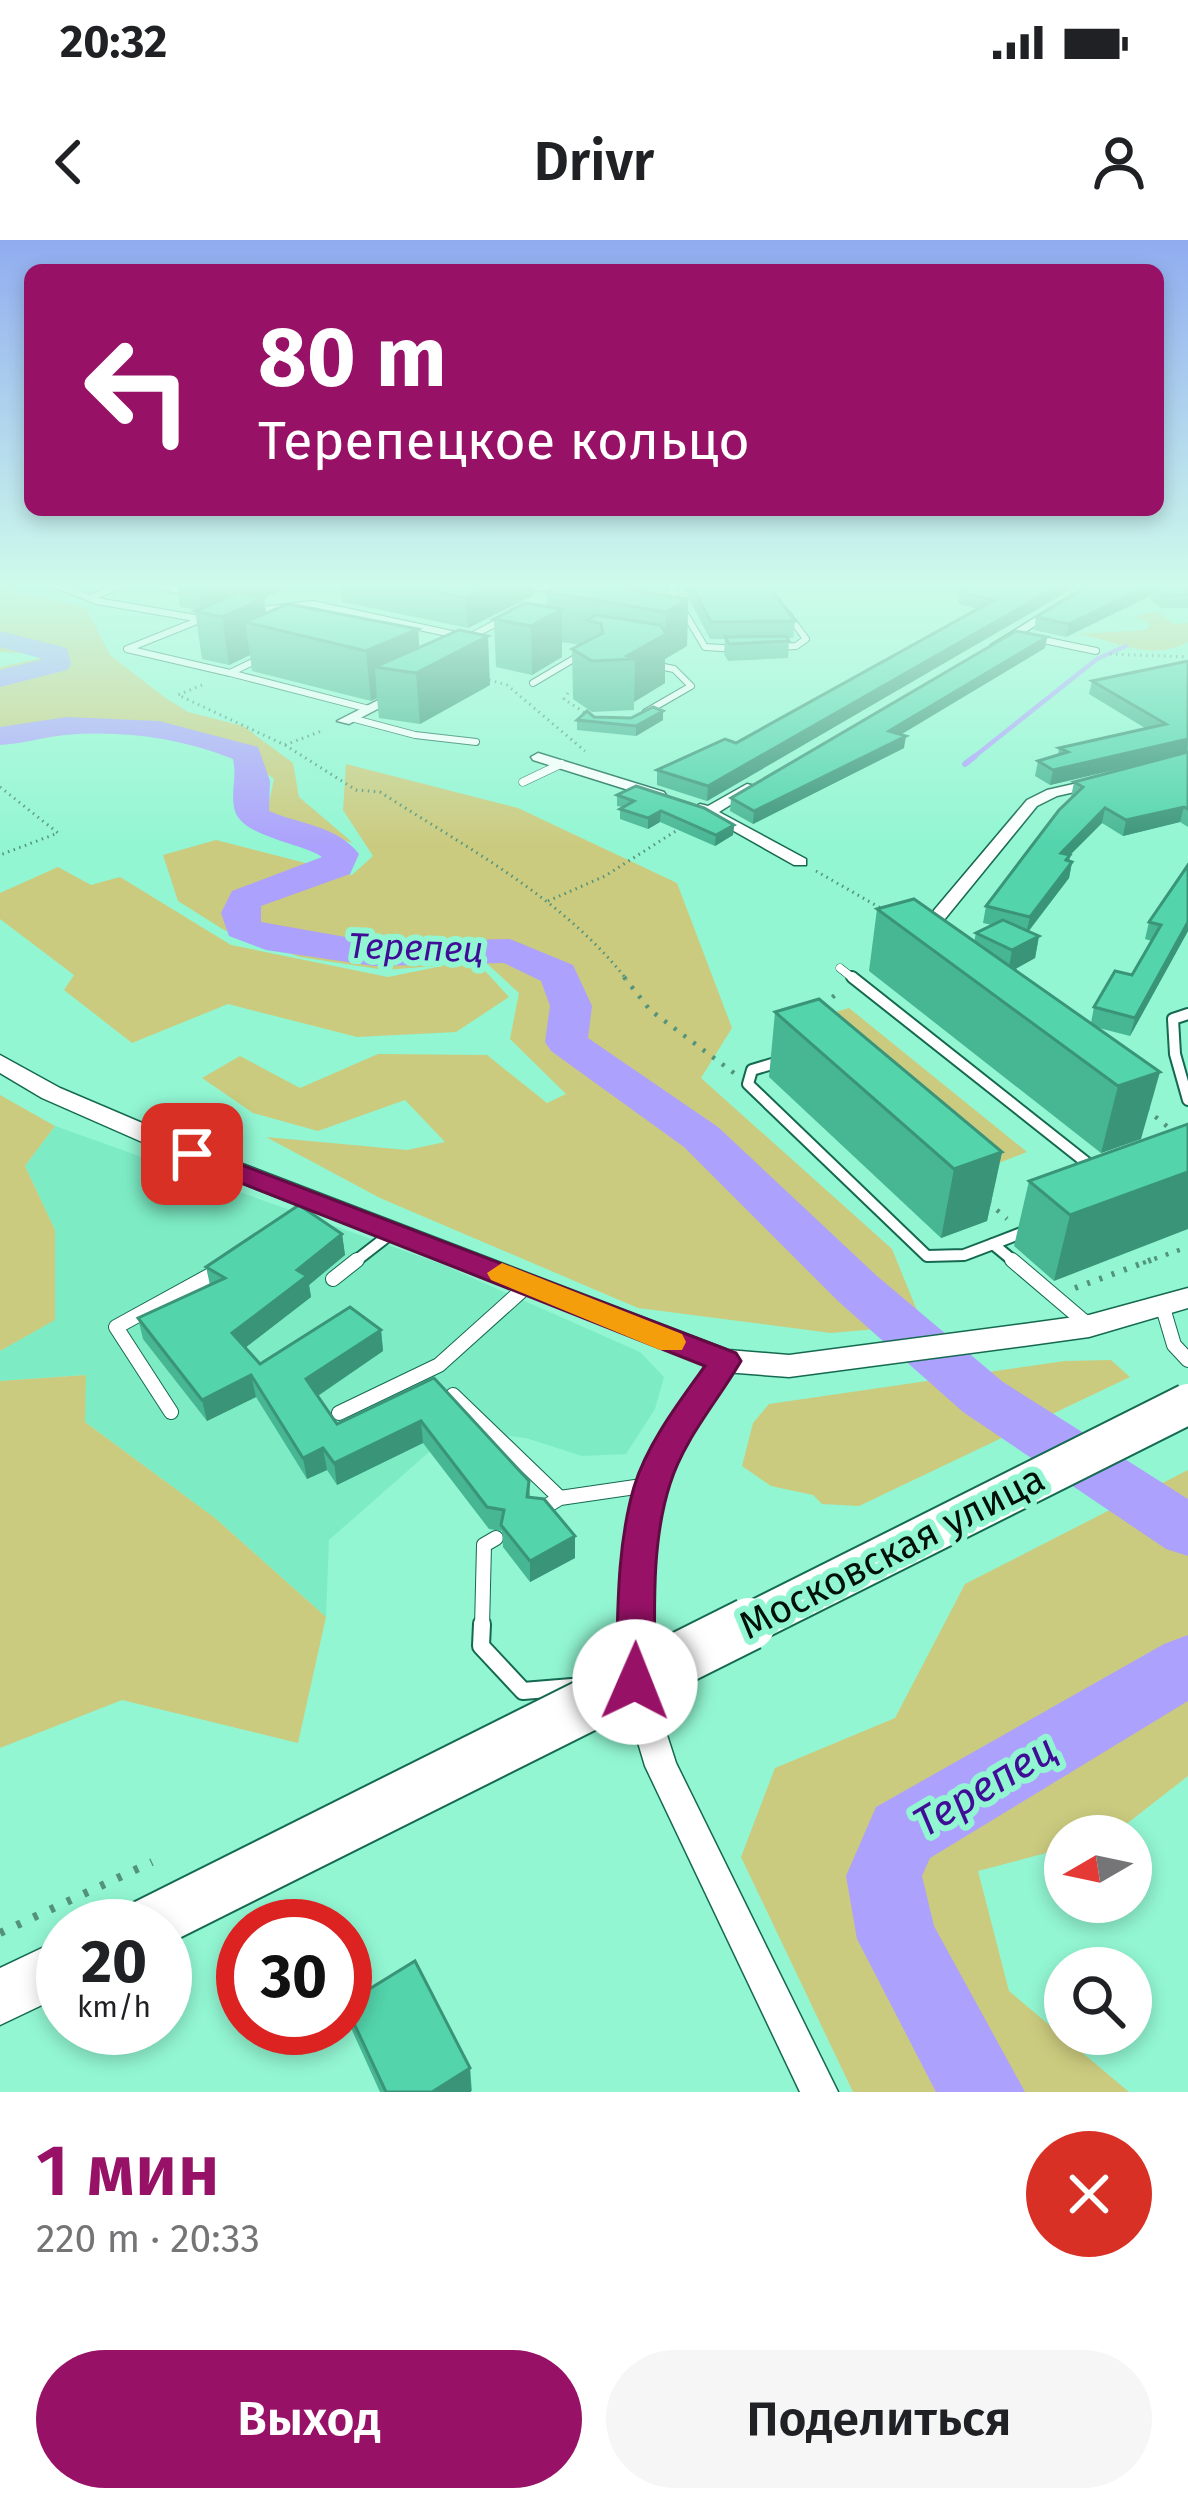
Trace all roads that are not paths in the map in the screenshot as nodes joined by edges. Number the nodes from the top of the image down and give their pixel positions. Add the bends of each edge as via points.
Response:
1 (550, 672) edge
2 (677, 672) edge
3 (230, 673) edge
4 (533, 682) dead end
5 (406, 691) edge
6 (369, 709) junction
7 (347, 719) joint
8 (594, 719) edge
9 (476, 742) dead end
10 (538, 757) dead end
11 (561, 764) junction
12 (771, 776) edge
13 (1120, 777) edge
14 (523, 782) dead end
15 (710, 812) junction
16 (800, 862) dead end
17 (925, 932) edge
18 (840, 968) road end
19 (1188, 1014) edge
20 (794, 1057) edge
21 (0, 1062) edge
22 (1188, 1100) edge
23 (1106, 1178) edge
24 (1042, 1224) edge
25 (393, 1232) junction
26 (993, 1244) junction
27 (232, 1262) edge
28 (333, 1279) dead end
29 (528, 1285) junction
30 (1176, 1303) edge
31 (1089, 1326) junction
32 (1188, 1360) edge
33 (725, 1361) junction
34 (453, 1395) edge
35 (1188, 1404) edge
36 (171, 1412) dead end
37 (339, 1413) dead end
38 (652, 1484) junction
39 (560, 1498) junction
40 (537, 1512) edge
41 (496, 1538) edge
42 (635, 1682) junction
43 (192, 1902) edge
44 (36, 1979) edge
45 (0, 1997) edge
46 (819, 2092) edge

1 - 4 lane
2 - 8 lane via 691,686 632,720
3 - 6 lane
5 - 6 street
6 - 7 street
7 - 9 lane
10 - 11 street
11 - 14 lane
11 - 15 street
12 - 15 street
13 - 17 street via 1032,803
15 - 16 street
18 - 23 lane
19 - 22 lane via 1173,1019
20 - 26 lane via 752,1070 748,1084 927,1256
21 - 25 street via 51,1093 311,1207
24 - 26 lane
25 - 28 lane
25 - 29 street
26 - 31 lane
27 - 36 lane via 116,1327
29 - 33 street
29 - 37 lane via 439,1365
30 - 31 street
30 - 32 lane via 1174,1345
31 - 33 street via 789,1366
33 - 38 street
34 - 39 lane
35 - 43 main road, Московская улица, bridge
38 - 39 lane
38 - 42 street via 637,1580
39 - 40 lane
41 - 42 lane via 484,1545 481,1646 523,1691
42 - 46 street via 662,1766
44 - 45 main road

